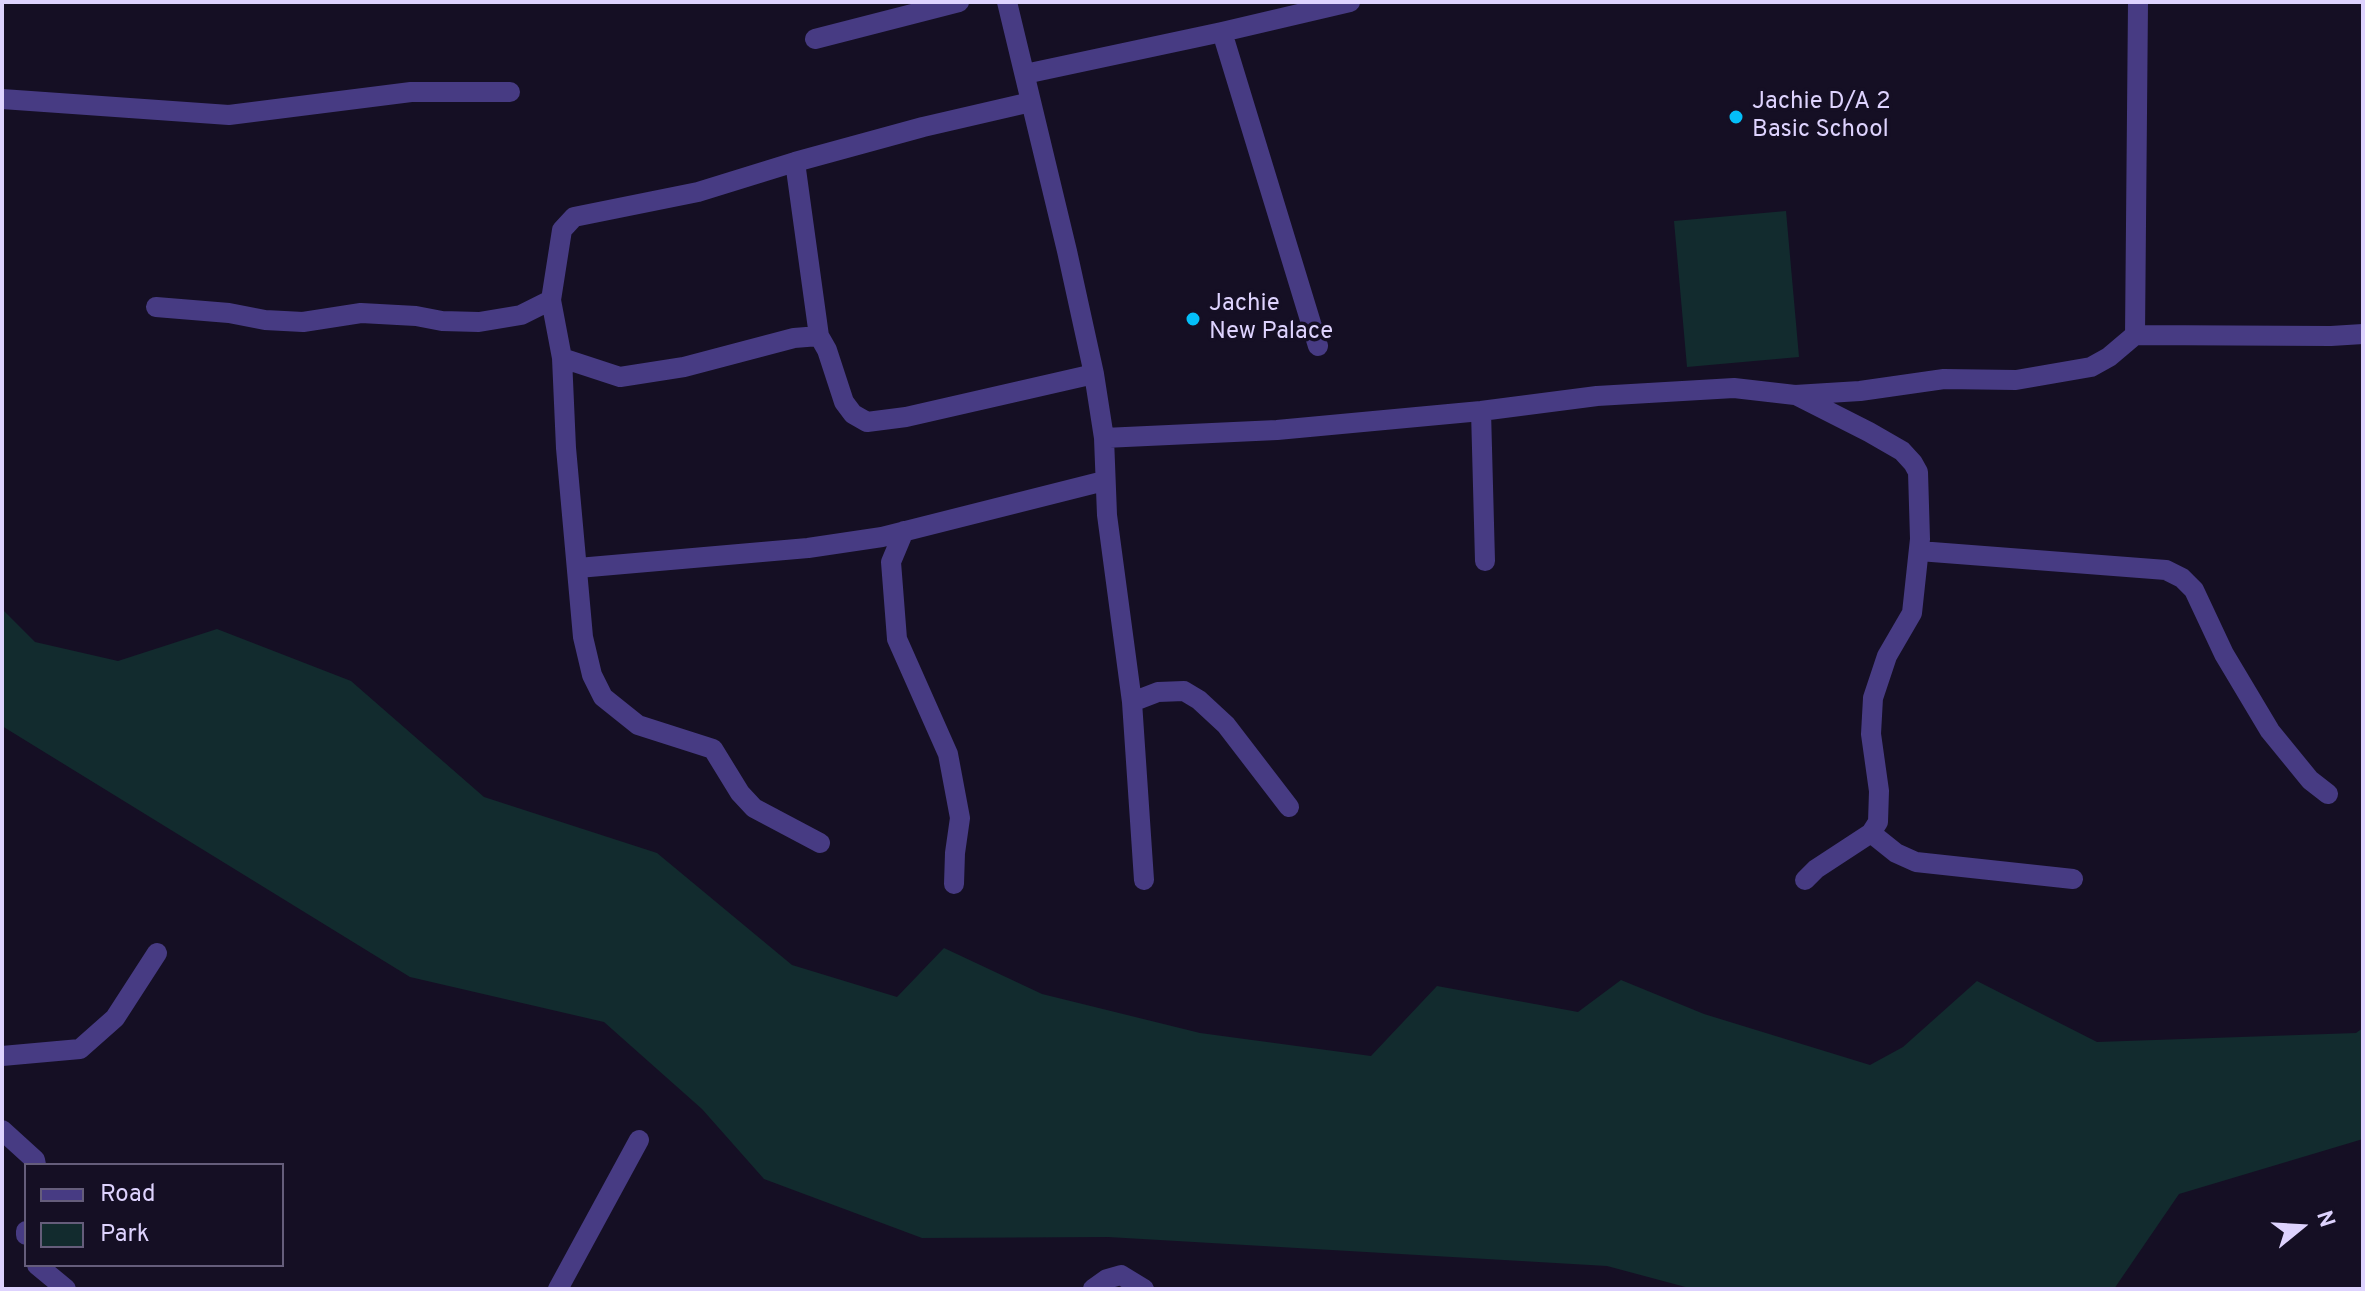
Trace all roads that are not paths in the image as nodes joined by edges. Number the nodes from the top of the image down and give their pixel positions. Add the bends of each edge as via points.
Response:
1 (959, 2) edge
2 (1007, 2) edge
3 (1350, 2) edge
4 (2138, 2) edge
5 (1222, 32) junction
6 (815, 39) dead end
7 (1025, 74) junction
8 (510, 92) dead end
9 (2, 99) edge
10 (1031, 102) junction
11 (795, 162) junction
12 (551, 300) junction
13 (156, 307) dead end
14 (2363, 334) edge
15 (2135, 335) junction
16 (819, 336) junction
17 (1318, 346) dead end
18 (562, 358) junction
19 (1094, 374) junction
20 (1795, 395) junction
21 (1481, 411) junction
22 (1104, 438) junction
23 (1104, 481) junction
24 (904, 531) junction
25 (1919, 551) junction
26 (1485, 561) dead end
27 (578, 568) junction
28 (1132, 702) junction
29 (2328, 794) dead end
30 (1289, 807) dead end
31 (1871, 833) junction
32 (820, 843) dead end
33 (2073, 879) dead end
34 (1144, 880) dead end
35 (1805, 880) dead end
36 (954, 884) dead end
37 (157, 953) dead end
38 (2, 1056) edge
39 (2, 1130) edge
40 (639, 1140) dead end
41 (36, 1163) edge
42 (39, 1267) edge
43 (66, 1289) edge
44 (558, 1289) edge
45 (1093, 1289) edge
46 (1144, 1289) edge

1 - 6 street
2 - 7 street
3 - 5 street
4 - 15 street
5 - 7 street
5 - 17 street
7 - 10 street
8 - 9 street via 411,92 229,115
10 - 11 street
10 - 19 street
11 - 12 street via 698,192 574,217 562,230
11 - 16 street
12 - 13 street via 521,315 479,322 361,313 303,322
12 - 18 street
14 - 15 street
15 - 20 street via 2109,357 2076,371
16 - 18 street via 620,377
16 - 19 street via 844,402 867,422
18 - 27 street
19 - 22 street
20 - 21 street via 1734,388 1597,396
20 - 25 street via 1902,451 1913,463 1918,472
21 - 22 street via 1277,430
21 - 26 street
22 - 23 street
23 - 24 street
23 - 28 street
24 - 27 street via 808,548
24 - 36 street via 891,562 897,639 948,754 960,818
25 - 29 street via 2166,570 2182,578 2194,590 2270,731
25 - 31 street via 1912,613 1887,656 1873,698 1871,734 1879,791 1878,822
27 - 32 street via 587,656 603,697 638,725 713,749 754,808
28 - 30 street via 1158,692 1184,691 1199,700 1226,725
28 - 34 street
31 - 33 street via 1916,862
31 - 35 street
37 - 38 street via 115,1018 80,1049
39 - 41 street
40 - 44 street
42 - 43 street
45 - 46 street via 1121,1275

